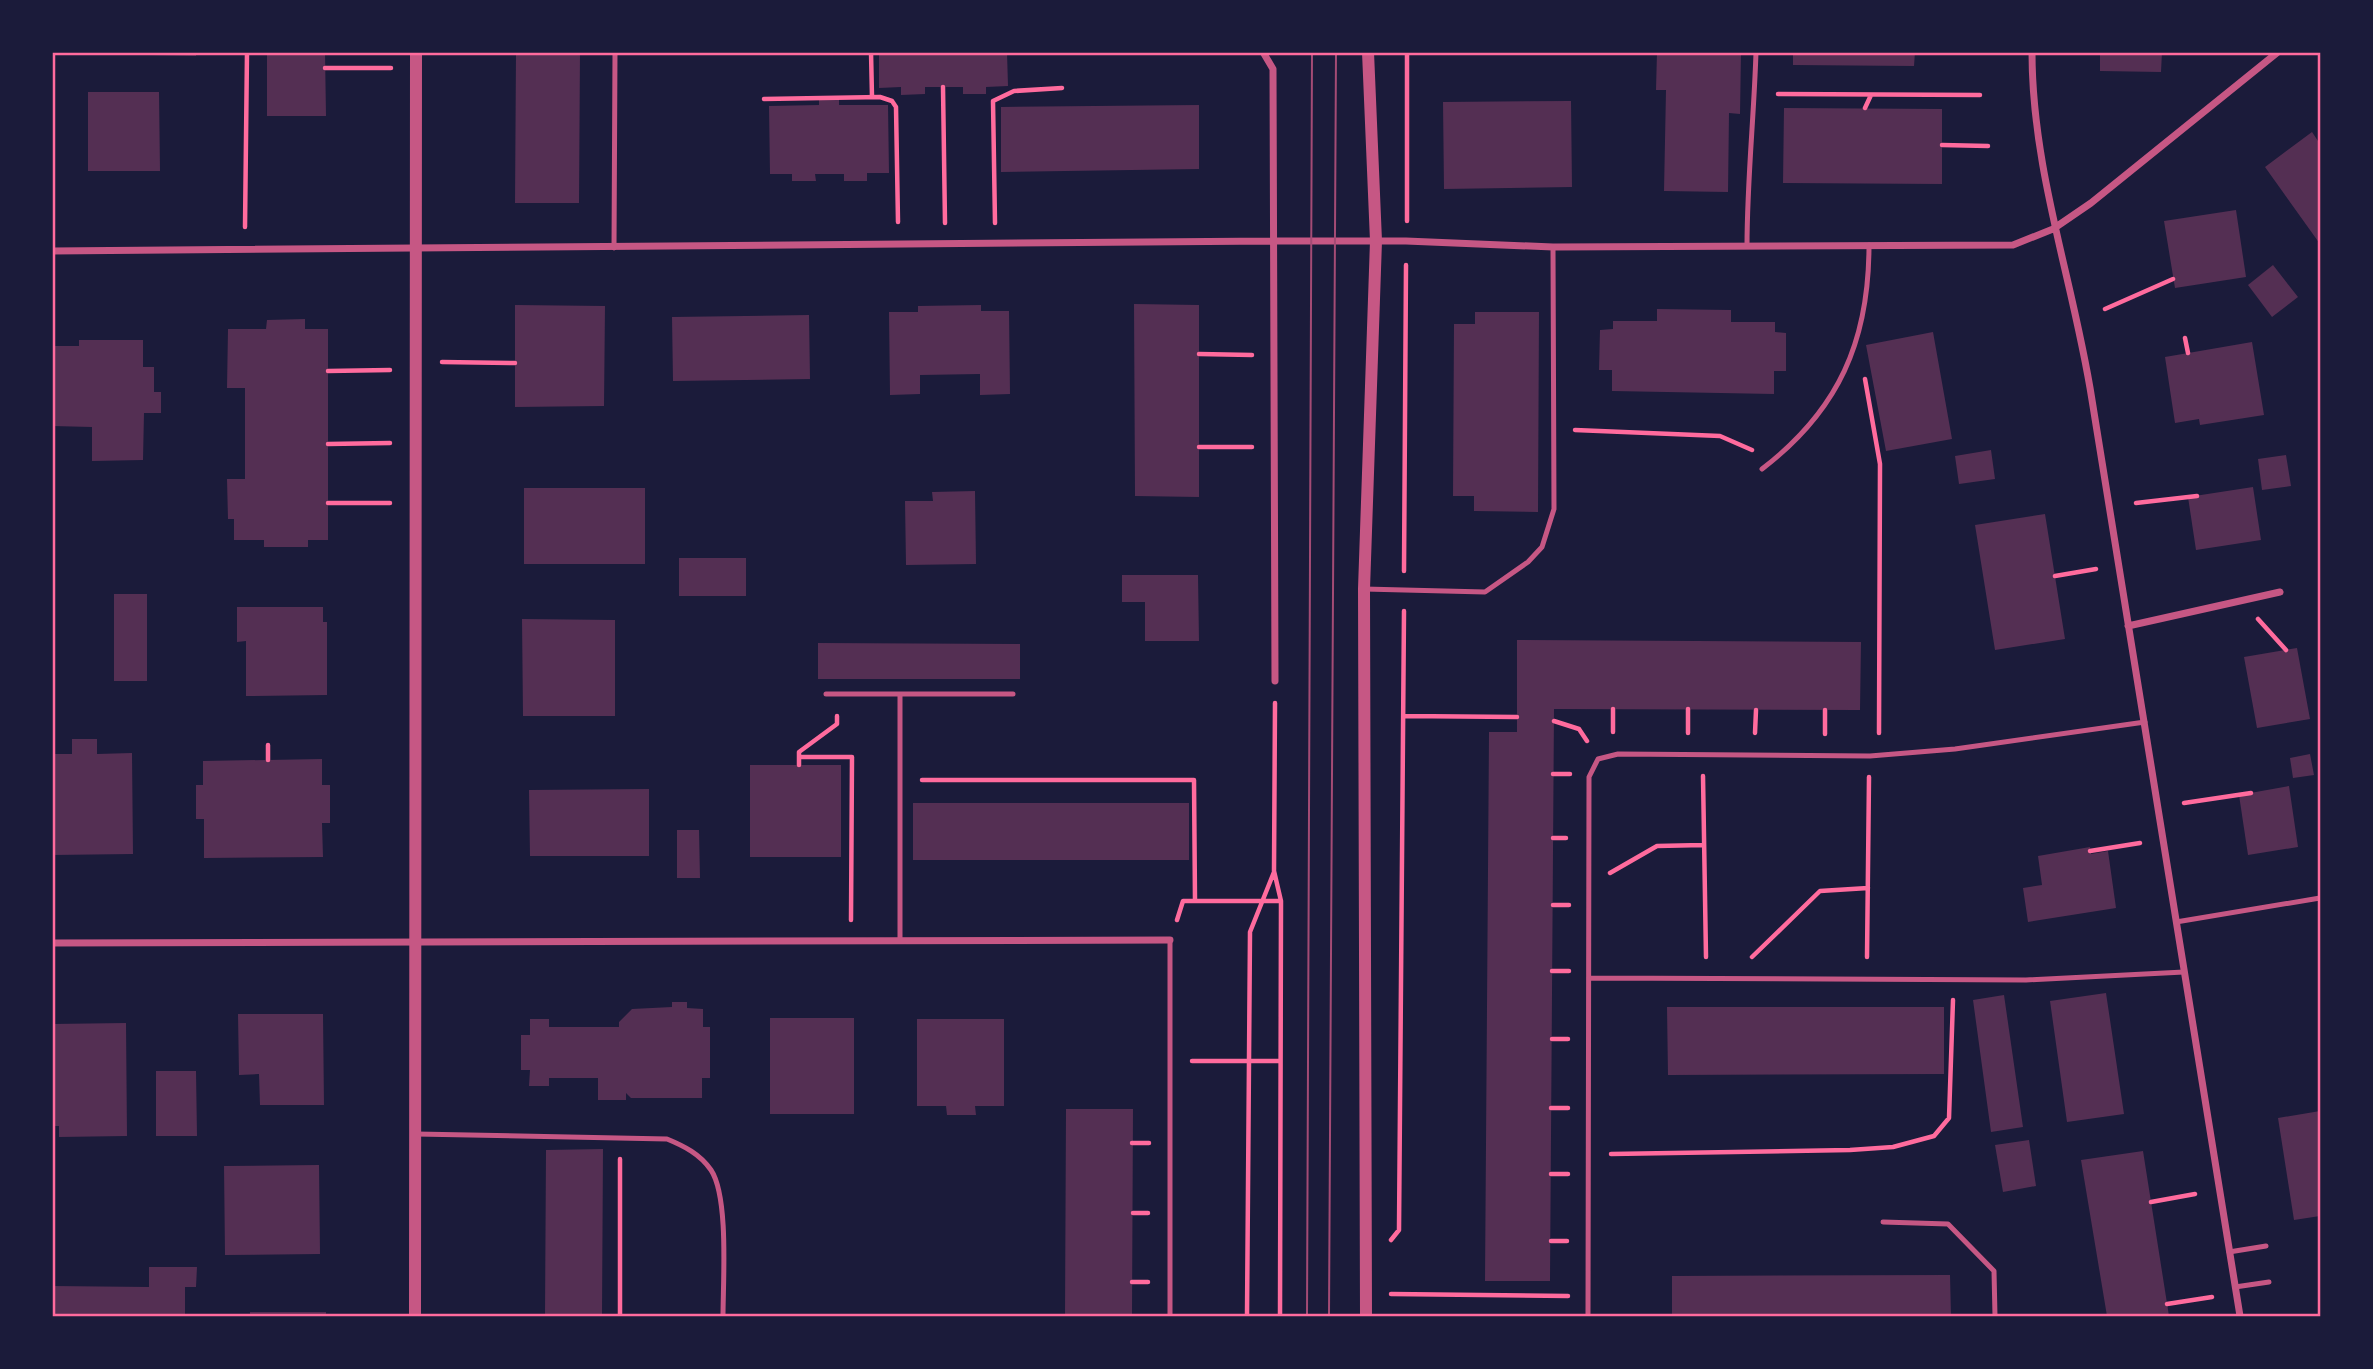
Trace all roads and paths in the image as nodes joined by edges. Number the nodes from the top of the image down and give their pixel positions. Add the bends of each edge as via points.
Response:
1 (247, 52) edge
2 (416, 52) edge
3 (615, 52) edge
4 (871, 52) edge
5 (1263, 52) edge
6 (1368, 52) edge
7 (1407, 52) edge
8 (1756, 52) edge
9 (2032, 52) edge
10 (2278, 52) edge
11 (325, 68) dead end
12 (416, 68) junction
13 (943, 87) dead end
14 (1062, 88) dead end
15 (1778, 94) dead end
16 (1871, 95) junction
17 (1980, 95) dead end
18 (872, 97) junction
19 (764, 99) dead end
20 (1865, 108) dead end
21 (1942, 145) dead end
22 (1988, 146) dead end
23 (246, 212) dead end
24 (2053, 229) junction
25 (1274, 241) junction
26 (1376, 241) junction
27 (1406, 241) junction
28 (995, 244) junction
29 (945, 245) junction
30 (1869, 245) junction
31 (898, 246) junction
32 (1747, 246) junction
33 (1553, 247) junction
34 (614, 248) junction
35 (415, 250) junction
36 (52, 251) edge
37 (2173, 279) dead end
38 (2105, 309) dead end
39 (1860, 335) junction
40 (2185, 338) dead end
41 (2188, 353) dead end
42 (1199, 354) dead end
43 (1274, 355) junction
44 (461, 362) dead end
45 (514, 363) dead end
46 (362, 370) dead end
47 (328, 371) dead end
48 (1566, 425) dead end
49 (360, 443) dead end
50 (328, 444) dead end
51 (1199, 447) dead end
52 (1274, 447) junction
53 (1769, 464) junction
54 (1762, 469) dead end
55 (2197, 496) dead end
56 (328, 503) dead end
57 (361, 503) dead end
58 (2136, 503) dead end
59 (2097, 569) dead end
60 (2055, 576) dead end
61 (1364, 589) junction
62 (1404, 592) junction
63 (2280, 592) dead end
64 (2258, 618) dead end
65 (2128, 626) junction
66 (2286, 649) dead end
67 (1275, 681) joint
68 (825, 694) dead end
69 (837, 694) junction
70 (900, 694) junction
71 (1013, 694) dead end
72 (1613, 709) dead end
73 (1688, 709) dead end
74 (1756, 710) dead end
75 (1825, 710) dead end
76 (1404, 716) junction
77 (1517, 717) dead end
78 (1553, 721) dead end
79 (2145, 722) junction
80 (1613, 741) dead end
81 (1688, 742) dead end
82 (1755, 742) dead end
83 (1825, 743) dead end
84 (268, 745) dead end
85 (1590, 746) dead end
86 (1703, 754) junction
87 (1870, 756) junction
88 (799, 757) junction
89 (268, 760) dead end
90 (799, 765) dead end
91 (900, 780) junction
92 (2251, 793) dead end
93 (2184, 803) dead end
94 (2140, 843) dead end
95 (1703, 845) junction
96 (2090, 851) dead end
97 (1274, 871) junction
98 (1588, 873) junction
99 (1868, 888) junction
100 (2320, 898) edge
101 (1195, 901) junction
102 (1264, 901) junction
103 (1281, 901) junction
104 (2176, 922) junction
105 (416, 939) junction
106 (851, 939) junction
107 (900, 940) junction
108 (1171, 940) junction
109 (52, 943) edge
110 (2184, 972) junction
111 (1588, 978) junction
112 (1707, 979) junction
113 (1729, 979) junction
114 (1866, 979) junction
115 (1953, 980) junction
116 (1552, 1039) dead end
117 (1575, 1039) dead end
118 (1247, 1060) junction
119 (1170, 1061) junction
120 (1279, 1061) junction
121 (1551, 1108) dead end
122 (1574, 1108) dead end
123 (416, 1134) junction
124 (620, 1137) junction
125 (1589, 1154) junction
126 (1551, 1174) dead end
127 (1574, 1174) dead end
128 (2195, 1194) dead end
129 (2151, 1202) dead end
130 (1883, 1222) dead end
131 (1551, 1241) dead end
132 (1574, 1241) dead end
133 (2266, 1246) dead end
134 (2229, 1252) junction
135 (1365, 1274) junction
136 (2270, 1282) dead end
137 (2235, 1287) junction
138 (2212, 1297) dead end
139 (2167, 1304) dead end
140 (415, 1317) edge
141 (620, 1317) edge
142 (723, 1317) edge
143 (1170, 1317) edge
144 (1247, 1317) edge
145 (1279, 1317) edge
146 (1366, 1317) edge
147 (1588, 1317) edge
148 (1995, 1317) edge
149 (2240, 1317) edge

1 - 23 path
2 - 12 street
3 - 34 lane
4 - 18 path
5 - 25 street via 1273,69
6 - 26 street
7 - 27 path
8 - 32 lane
9 - 24 street via 2038,153
10 - 24 street
11 - 12 path
12 - 35 street
13 - 29 path
14 - 28 path via 1014,91 993,102
15 - 16 path
16 - 17 path
16 - 20 path
18 - 19 path
18 - 31 path via 886,98 897,107
21 - 22 path
24 - 30 street via 2013,245
24 - 65 street via 2081,332
25 - 26 street
25 - 28 street
25 - 43 street
26 - 27 street
26 - 61 street
27 - 33 street
27 - 62 path
28 - 29 street
29 - 31 street
30 - 32 street
30 - 39 lane
31 - 34 street
32 - 33 street
33 - 62 lane via 1554,509 1542,547 1485,592
34 - 35 street
35 - 36 street
35 - 105 street
37 - 38 path
39 - 53 lane via 1825,407 1798,440
39 - 87 path via 1880,464 1879,743
40 - 41 path
42 - 43 path
43 - 52 street
44 - 45 path
46 - 47 path
48 - 53 path via 1575,430 1720,436 1747,445
49 - 50 path
51 - 52 path
52 - 67 street
53 - 54 lane
55 - 58 path
56 - 57 path
59 - 60 path
61 - 62 lane
61 - 135 street
62 - 76 path
63 - 65 street
64 - 66 path
65 - 79 street
67 - 97 path
68 - 69 lane
69 - 70 lane
69 - 88 path via 836,724 799,752
70 - 71 lane
70 - 91 lane
72 - 80 path
73 - 81 path
74 - 82 path
75 - 83 path
76 - 77 path
76 - 135 path via 1399,1230
78 - 85 path via 1579,729
79 - 87 lane via 1955,750
79 - 104 street
84 - 89 path
86 - 87 lane
86 - 95 path
86 - 98 lane via 1618,754 1598,759 1588,777
87 - 99 path
88 - 90 path
88 - 106 path via 852,757
91 - 101 path via 1194,780
91 - 107 lane
92 - 93 path
94 - 96 path
95 - 98 path via 1657,846 1618,871
95 - 112 path
97 - 102 path
97 - 103 path
98 - 111 lane
99 - 113 path via 1820,891
99 - 114 path
100 - 104 lane
101 - 102 path
101 - 108 path via 1183,901
102 - 103 path
102 - 118 path via 1250,932
103 - 120 path
104 - 110 street
105 - 106 street
105 - 109 street
105 - 123 street
106 - 107 street
107 - 108 street
108 - 119 lane
110 - 115 lane
110 - 134 street
111 - 112 lane
111 - 125 lane
112 - 113 lane
113 - 114 lane
114 - 115 lane
115 - 125 path via 1949,1118 1934,1136 1893,1147 1850,1150
116 - 117 path
118 - 119 path
118 - 120 path
118 - 144 path
119 - 143 lane
120 - 145 path
121 - 122 path
123 - 124 lane
123 - 140 street
124 - 141 path
124 - 142 lane via 667,1139 691,1149 711,1170 721,1194
125 - 147 lane
126 - 127 path
128 - 129 path
130 - 148 lane via 1948,1224 1994,1271
131 - 132 path
133 - 134 lane
134 - 137 street
135 - 146 street
136 - 137 lane
137 - 149 street
138 - 139 path

